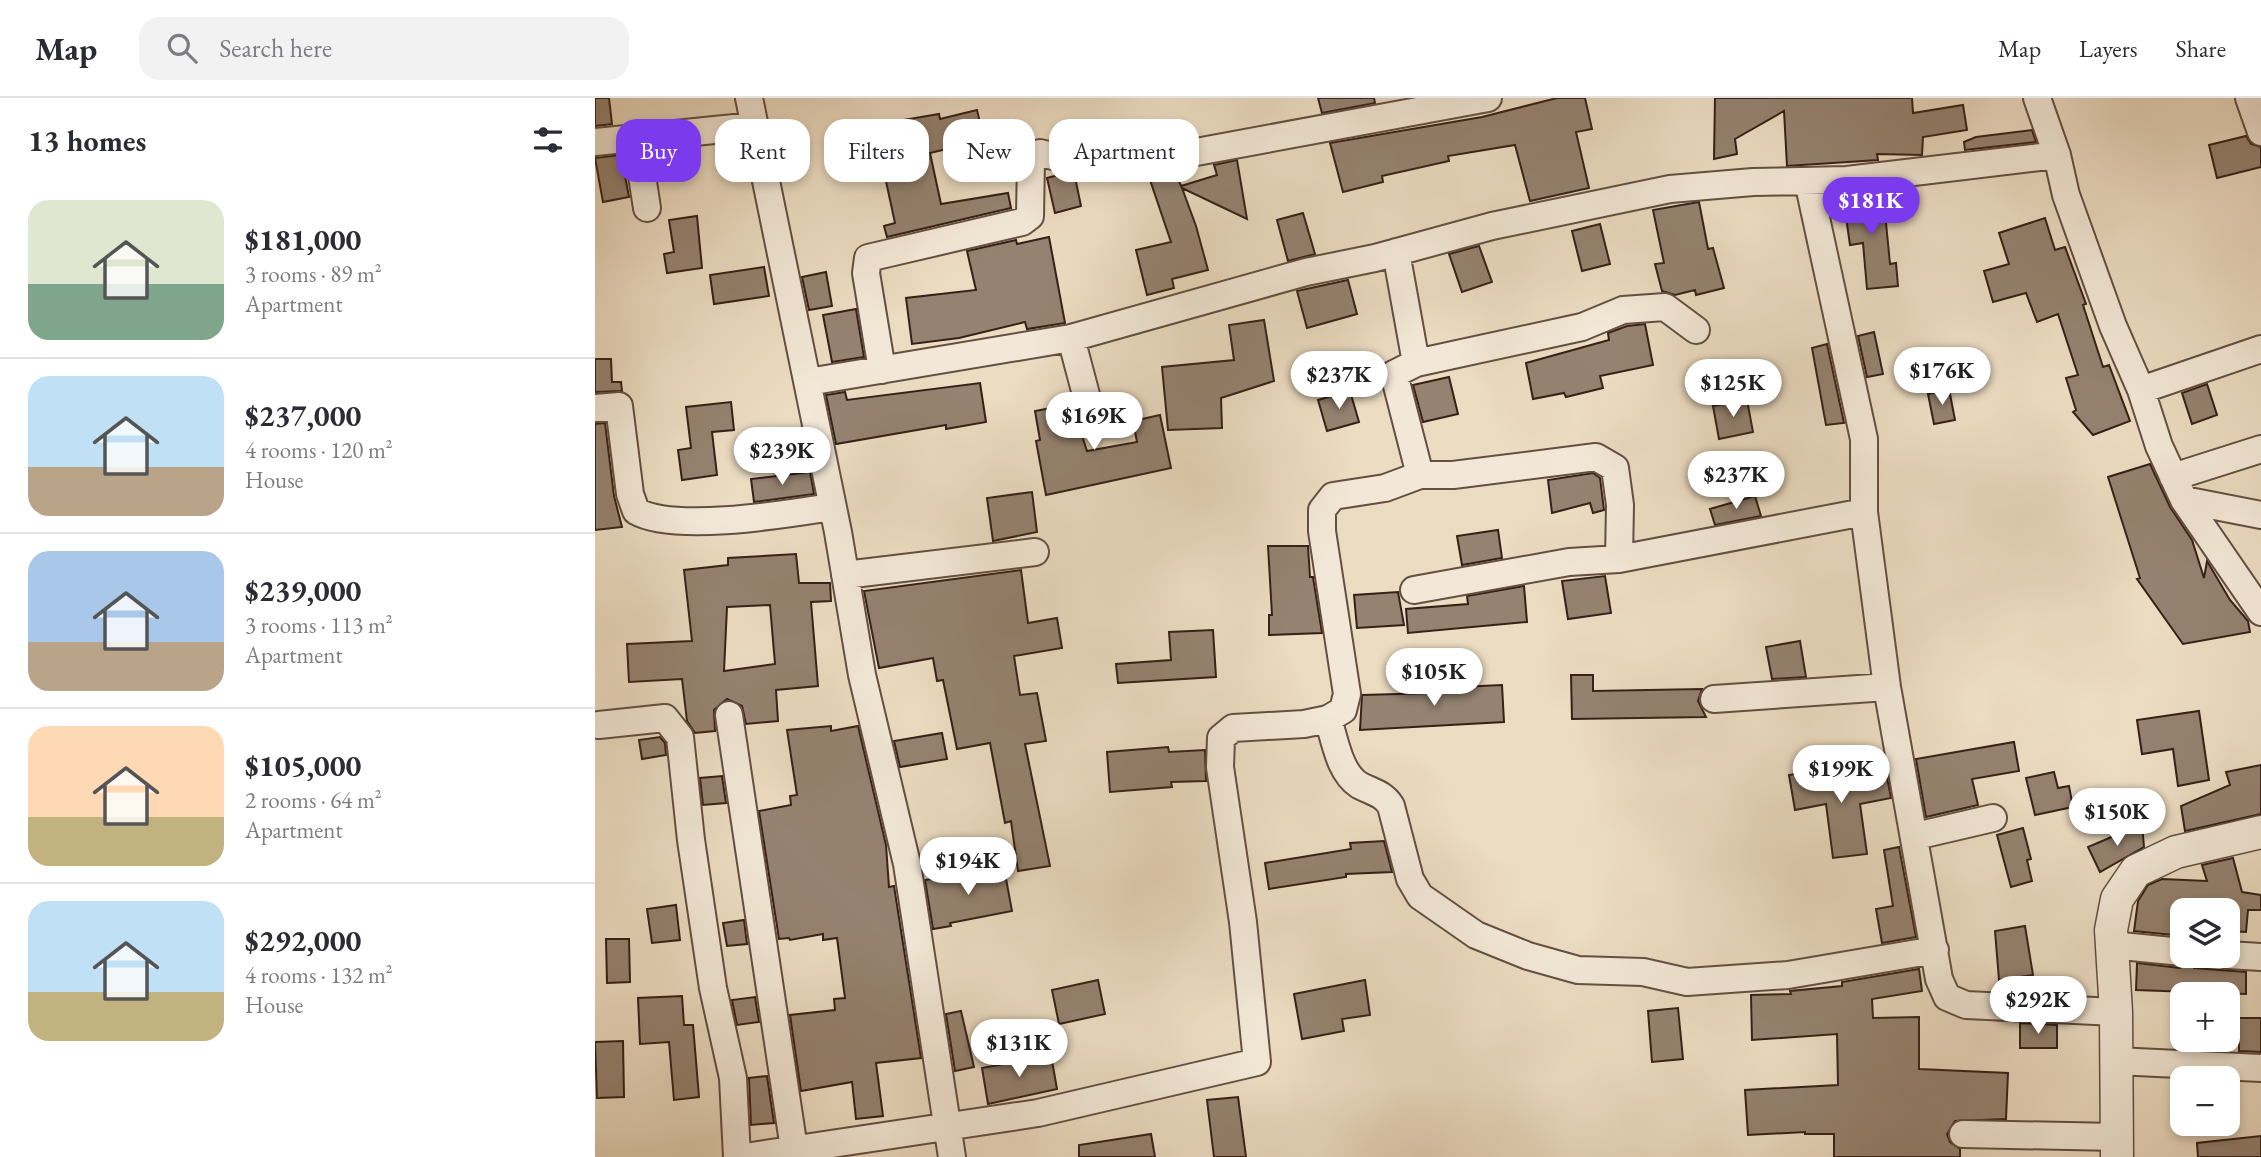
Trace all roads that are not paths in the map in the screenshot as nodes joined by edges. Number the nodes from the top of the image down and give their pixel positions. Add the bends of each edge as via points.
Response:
1 (749, 98) edge
2 (1488, 98) edge
3 (2037, 98) edge
4 (2249, 98) edge
5 (753, 119) edge
6 (2261, 132) edge
7 (616, 139) edge
8 (595, 142) edge
9 (2057, 155) junction
10 (1808, 181) junction
11 (643, 182) edge
12 (766, 182) edge
13 (647, 208) dead end
14 (1396, 252) junction
15 (1696, 330) dead end
16 (1071, 338) junction
17 (2261, 349) edge
18 (1416, 363) junction
19 (881, 370) junction
20 (808, 382) junction
21 (2141, 390) junction
22 (595, 408) edge
23 (1093, 421) dead end
24 (2261, 449) edge
25 (1420, 475) junction
26 (2178, 488) junction
27 (831, 507) junction
28 (1864, 512) junction
29 (2261, 515) edge
30 (1035, 552) dead end
31 (1619, 559) junction
32 (845, 575) junction
33 (1414, 590) dead end
34 (2261, 612) edge
35 (1887, 687) junction
36 (1714, 699) dead end
37 (729, 715) dead end
38 (1328, 719) junction
39 (599, 725) dead end
40 (1993, 817) dead end
41 (2261, 832) edge
42 (1916, 836) junction
43 (2112, 945) junction
44 (1935, 950) junction
45 (2170, 950) edge
46 (2240, 956) edge
47 (2261, 957) edge
48 (2116, 1012) junction
49 (2116, 1061) junction
50 (2261, 1068) edge
51 (950, 1127) junction
52 (1963, 1135) dead end
53 (2117, 1147) edge
54 (794, 1149) junction
55 (737, 1157) edge
56 (745, 1157) edge
57 (952, 1157) edge

1 - 5 street
2 - 19 street via 1126,165 1087,164 1040,153 1031,159 1030,216 1022,222 868,258 866,273
3 - 9 street
4 - 6 street
7 - 8 street
9 - 10 street
9 - 21 street via 2066,195
10 - 14 street via 1670,189 1492,226
10 - 28 street via 1864,439
11 - 13 street
12 - 20 street
14 - 16 street via 1305,272
14 - 18 street
15 - 18 street via 1665,307 1623,310 1582,327
16 - 19 street
16 - 23 street
17 - 21 street
18 - 25 street via 1394,374
19 - 20 street
20 - 27 street
21 - 26 street
22 - 27 street via 619,406 630,494 636,511 649,519 740,520
24 - 26 street
25 - 31 street via 1596,457 1615,468
25 - 38 street via 1385,488 1333,496 1322,510 1347,694 1343,710
26 - 29 street
26 - 34 street
27 - 32 street
28 - 31 street
28 - 35 street
30 - 32 street
31 - 33 street via 1569,562
32 - 51 street via 862,675 907,864
35 - 36 street
35 - 42 street
37 - 54 street
38 - 44 street via 1349,776 1385,797 1391,806 1410,879 1420,896 1476,935 1528,956 1578,970 1643,972 1687,982 1788,975
38 - 51 street via 1233,728 1221,738 1220,767 1243,922 1257,1062 1038,1113
39 - 55 street via 665,718 680,737 713,988 733,1077
40 - 42 street
41 - 43 street via 2176,852 2136,871 2117,899
42 - 44 street
43 - 45 street
43 - 48 street
44 - 48 street via 1947,997 1966,1005
46 - 47 street
48 - 49 street
49 - 50 street
49 - 53 street
51 - 54 street
51 - 57 street
52 - 53 street
54 - 56 street

